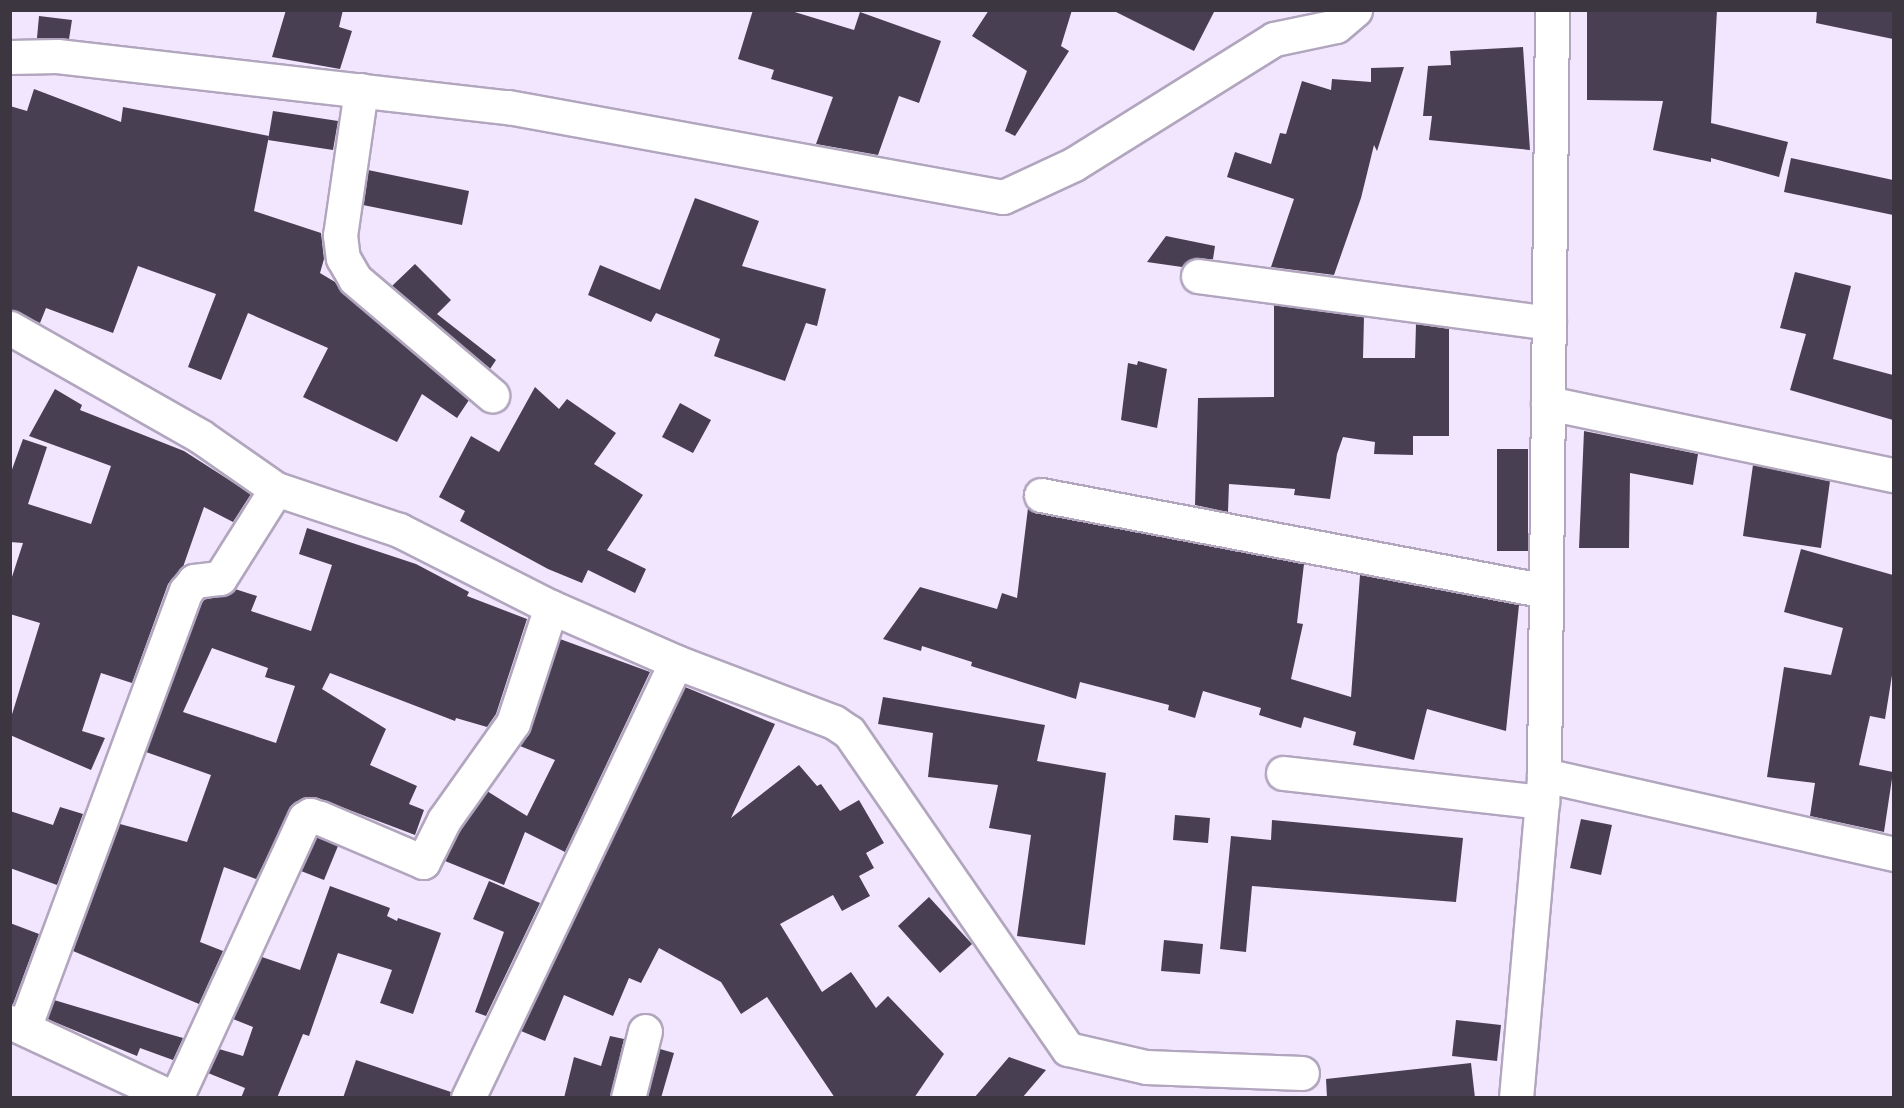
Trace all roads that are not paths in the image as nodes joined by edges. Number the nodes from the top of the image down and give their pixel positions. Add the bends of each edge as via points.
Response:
1 (1355, 10) edge
2 (1552, 10) edge
3 (10, 57) edge
4 (361, 90) junction
5 (1198, 276) dead end
6 (1549, 323) junction
7 (10, 328) edge
8 (492, 396) dead end
9 (1548, 403) junction
10 (1893, 475) edge
11 (276, 489) junction
12 (1041, 495) dead end
13 (1546, 591) junction
14 (551, 607) junction
15 (675, 662) junction
16 (1283, 773) dead end
17 (1543, 788) junction
18 (1893, 854) edge
19 (17, 1025) edge
20 (645, 1031) dead end
21 (1302, 1073) dead end
22 (175, 1098) edge
23 (468, 1098) edge
24 (628, 1098) edge
25 (1516, 1098) edge

1 - 4 street via 1336,26 1274,39 1074,164 1003,197 508,107
2 - 6 street
3 - 4 street via 57,56
4 - 8 street via 340,235 343,258 355,279
5 - 6 street
6 - 9 street
7 - 11 street via 200,436
9 - 10 street
9 - 13 street
11 - 14 street via 399,530
11 - 19 street via 220,578 194,581 186,591
12 - 13 street
13 - 17 street
14 - 15 street
14 - 22 street via 513,723 444,820 423,862 320,818 305,818
15 - 21 street via 834,722 849,732 1068,1049 1146,1067
15 - 23 street
16 - 17 street
17 - 18 street
17 - 25 street
19 - 22 street
20 - 24 street

